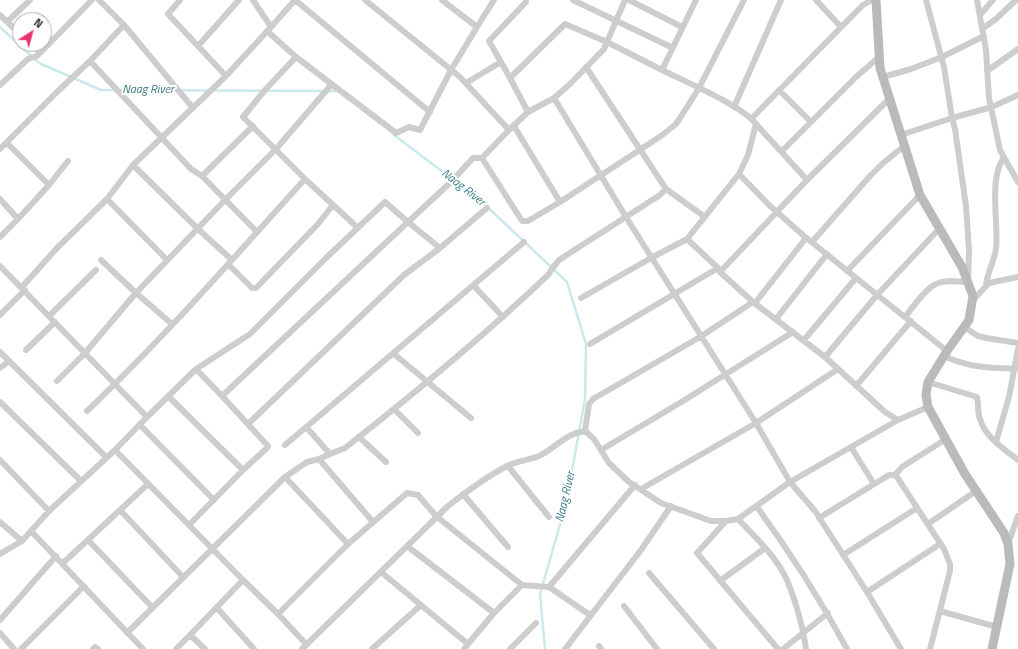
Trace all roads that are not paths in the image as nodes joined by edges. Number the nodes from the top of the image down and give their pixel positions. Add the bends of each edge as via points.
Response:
1 (30, 0) edge
2 (92, 0) edge
3 (99, 0) edge
4 (180, 0) edge
5 (239, 0) edge
6 (254, 0) edge
7 (295, 0) edge
8 (365, 0) edge
9 (442, 0) edge
10 (494, 0) edge
11 (573, 0) edge
12 (625, 0) edge
13 (629, 0) edge
14 (687, 0) edge
15 (744, 0) edge
16 (781, 0) edge
17 (816, 0) edge
18 (872, 0) edge
19 (876, 0) edge
20 (926, 0) edge
21 (977, 0) edge
22 (993, 0) edge
23 (1016, 0) edge
24 (526, 2) dead end
25 (695, 2) edge
26 (863, 2) edge
27 (0, 15) edge
28 (980, 15) junction
29 (616, 21) junction
30 (7, 22) junction
31 (124, 25) junction
32 (12, 27) edge
33 (477, 27) junction
34 (841, 27) junction
35 (682, 28) junction
36 (269, 29) junction
37 (982, 29) junction
38 (984, 36) junction
39 (606, 42) junction
40 (198, 46) junction
41 (673, 48) junction
42 (1018, 50) edge
43 (37, 52) edge
44 (39, 55) junction
45 (296, 57) junction
46 (879, 57) junction
47 (942, 57) junction
48 (90, 61) junction
49 (501, 62) junction
50 (586, 67) junction
51 (451, 70) junction
52 (662, 70) junction
53 (987, 71) junction
54 (226, 76) junction
55 (883, 77) junction
56 (510, 78) junction
57 (466, 83) junction
58 (0, 85) edge
59 (332, 85) junction
60 (698, 88) junction
61 (779, 90) junction
62 (1018, 95) edge
63 (554, 98) junction
64 (889, 99) junction
65 (734, 106) junction
66 (992, 107) junction
67 (193, 108) junction
68 (430, 112) junction
69 (528, 112) junction
70 (752, 118) junction
71 (952, 118) junction
72 (811, 122) junction
73 (756, 124) junction
74 (253, 126) junction
75 (512, 128) junction
76 (901, 135) junction
77 (162, 139) junction
78 (7, 142) junction
79 (904, 146) junction
80 (0, 149) edge
81 (276, 149) junction
82 (640, 150) junction
83 (782, 151) junction
84 (1004, 157) junction
85 (482, 158) junction
86 (68, 161) dead end
87 (133, 165) junction
88 (739, 174) junction
89 (601, 175) junction
90 (202, 176) junction
91 (305, 178) junction
92 (807, 180) junction
93 (1018, 182) edge
94 (49, 185) junction
95 (666, 189) junction
96 (920, 195) junction
97 (0, 199) edge
98 (225, 200) junction
99 (105, 201) junction
100 (560, 202) junction
101 (333, 205) junction
102 (487, 208) dead end
103 (777, 212) junction
104 (626, 217) junction
105 (705, 217) junction
106 (18, 219) junction
107 (408, 222) junction
108 (358, 228) junction
109 (198, 229) junction
110 (939, 229) junction
111 (256, 232) junction
112 (0, 237) edge
113 (806, 238) junction
114 (687, 239) junction
115 (524, 242) dead end
116 (812, 242) junction
117 (440, 248) junction
118 (827, 254) junction
119 (651, 258) junction
120 (101, 260) dead end
121 (167, 260) junction
122 (230, 262) junction
123 (0, 266) edge
124 (96, 270) dead end
125 (719, 270) junction
126 (847, 271) junction
127 (856, 278) junction
128 (1018, 279) edge
129 (968, 282) junction
130 (474, 286) junction
131 (986, 286) junction
132 (23, 289) junction
133 (135, 293) junction
134 (674, 295) junction
135 (877, 295) junction
136 (581, 298) dead end
137 (972, 302) junction
138 (754, 303) junction
139 (0, 315) edge
140 (50, 316) junction
141 (502, 317) junction
142 (776, 319) junction
143 (908, 319) junction
144 (55, 322) junction
145 (172, 324) junction
146 (964, 327) junction
147 (793, 332) junction
148 (700, 337) junction
149 (804, 340) junction
150 (1018, 343) edge
151 (590, 344) dead end
152 (1018, 349) edge
153 (26, 350) dead end
154 (0, 352) edge
155 (85, 353) junction
156 (394, 354) junction
157 (945, 354) junction
158 (825, 357) junction
159 (9, 361) junction
160 (0, 368) edge
161 (196, 369) junction
162 (838, 369) junction
163 (1017, 369) edge
164 (725, 375) junction
165 (57, 381) dead end
166 (427, 382) junction
167 (928, 382) junction
168 (115, 384) junction
169 (856, 386) junction
170 (168, 396) junction
171 (222, 396) junction
172 (0, 402) edge
173 (928, 407) junction
174 (394, 409) junction
175 (87, 411) dead end
176 (147, 417) junction
177 (471, 418) dead end
178 (898, 420) junction
179 (248, 424) junction
180 (756, 424) junction
181 (140, 425) junction
182 (306, 428) junction
183 (582, 431) junction
184 (418, 433) dead end
185 (359, 437) junction
186 (946, 440) junction
187 (996, 442) junction
188 (285, 445) dead end
189 (851, 447) junction
190 (115, 450) junction
191 (601, 450) junction
192 (329, 454) junction
193 (106, 457) junction
194 (320, 459) junction
195 (0, 460) edge
196 (1018, 460) edge
197 (386, 462) dead end
198 (508, 466) junction
199 (243, 470) junction
200 (895, 475) junction
201 (285, 477) junction
202 (81, 481) junction
203 (790, 482) junction
204 (148, 484) junction
205 (874, 484) junction
206 (635, 485) junction
207 (641, 490) junction
208 (976, 491) junction
209 (463, 494) junction
210 (214, 500) junction
211 (671, 506) junction
212 (757, 507) junction
213 (917, 508) junction
214 (120, 510) junction
215 (49, 511) junction
216 (436, 516) junction
217 (549, 517) dead end
218 (738, 518) junction
219 (819, 518) junction
220 (1018, 518) edge
221 (726, 521) junction
222 (0, 522) edge
223 (373, 522) junction
224 (928, 524) junction
225 (189, 525) junction
226 (32, 531) junction
227 (88, 540) junction
228 (22, 541) junction
229 (348, 544) junction
230 (940, 544) junction
231 (1008, 544) junction
232 (407, 546) junction
233 (508, 547) dead end
234 (765, 548) junction
235 (212, 549) junction
236 (0, 554) edge
237 (843, 555) junction
238 (56, 556) junction
239 (63, 563) junction
240 (381, 572) junction
241 (649, 572) dead end
242 (183, 577) junction
243 (243, 580) junction
244 (720, 581) junction
245 (524, 584) junction
246 (84, 586) junction
247 (547, 587) junction
248 (867, 592) junction
249 (421, 605) junction
250 (624, 606) dead end
251 (152, 607) junction
252 (217, 608) junction
253 (940, 611) junction
254 (494, 613) junction
255 (828, 613) junction
256 (278, 614) junction
257 (590, 615) junction
258 (0, 620) edge
259 (536, 623) dead end
260 (996, 627) junction
261 (0, 633) edge
262 (127, 633) junction
263 (803, 634) junction
264 (190, 635) junction
265 (466, 646) edge
266 (304, 647) edge
267 (14, 649) edge
268 (21, 649) edge
269 (93, 649) edge
270 (98, 649) edge
271 (143, 649) edge
272 (176, 649) edge
273 (205, 649) edge
274 (254, 649) edge
275 (372, 649) edge
276 (510, 649) edge
277 (565, 649) edge
278 (657, 649) edge
279 (714, 649) edge
280 (778, 649) edge
281 (783, 649) edge
282 (806, 649) edge
283 (847, 649) edge
284 (901, 649) edge
285 (930, 649) edge
286 (992, 649) edge

1 - 30 street
2 - 44 street
3 - 31 street
4 - 40 street via 168,14
5 - 40 street
6 - 36 street
7 - 36 street
7 - 68 street
8 - 51 street
9 - 33 street
10 - 33 street
11 - 29 street
12 - 29 street
13 - 35 street
14 - 25 street
15 - 60 street
16 - 65 street
17 - 34 street
18 - 26 street
19 - 46 street
20 - 47 street
21 - 28 street
22 - 28 street
23 - 37 street
24 - 49 street via 489,41
25 - 35 street
26 - 34 street
27 - 30 street
28 - 37 street
29 - 39 street
29 - 41 street
30 - 32 street
31 - 48 street
31 - 67 street
33 - 51 street
34 - 61 street
35 - 41 street
36 - 45 street
36 - 54 street
37 - 38 street
38 - 47 street
38 - 53 street
39 - 50 street via 604,49
39 - 52 street
39 - 56 street via 565,24
40 - 54 street
41 - 52 street
42 - 53 street
43 - 44 street
44 - 58 street via 28,59
45 - 59 street
45 - 74 street via 242,117
46 - 55 street
46 - 72 street
47 - 55 street
47 - 71 street
48 - 77 street
48 - 78 street
49 - 56 street
49 - 57 street
50 - 63 street
50 - 82 street
51 - 57 street
51 - 68 street
52 - 60 street
53 - 66 street
54 - 67 street
55 - 64 street
56 - 69 street
57 - 75 street
59 - 68 street via 396,133 409,127 420,130
59 - 81 street
60 - 65 street
60 - 82 street via 676,124
61 - 70 street
61 - 72 street
62 - 66 street
63 - 69 street
63 - 89 street
64 - 76 street
64 - 92 street
65 - 70 street
66 - 71 street
66 - 84 street via 1000,150
67 - 77 street
69 - 75 street
70 - 73 street
71 - 76 street
71 - 129 street via 966,206
72 - 83 street
73 - 83 street
73 - 88 street via 748,155
74 - 81 street
74 - 90 street
75 - 85 street
75 - 100 street
76 - 79 street
77 - 87 street
77 - 90 street via 191,169
78 - 80 street
78 - 94 street
79 - 96 street
79 - 116 street via 870,176
81 - 91 street
81 - 98 street
82 - 89 street
82 - 95 street
83 - 92 street
84 - 93 street
84 - 131 street via 996,176 996,244
85 - 100 street via 522,221 528,221
85 - 107 street via 473,158
86 - 94 street
87 - 99 street
87 - 109 street
88 - 103 street
88 - 105 street
89 - 100 street
89 - 104 street
90 - 98 street
91 - 101 street
91 - 111 street
92 - 103 street
94 - 106 street
95 - 104 street
95 - 105 street
96 - 110 street
96 - 126 street
97 - 106 street
98 - 109 street
98 - 111 street
99 - 121 street
99 - 132 street via 57,248
101 - 108 street
101 - 122 street via 256,288 252,288
102 - 117 street
103 - 113 street
103 - 125 street
104 - 119 street
104 - 141 street via 559,260 548,274
105 - 114 street
106 - 112 street
107 - 108 street via 385,202
107 - 117 street
107 - 171 street
108 - 161 street via 250,334
109 - 121 street
109 - 122 street
110 - 129 street
110 - 135 street
111 - 122 street
113 - 116 street
113 - 138 street
114 - 119 street
114 - 125 street
115 - 130 street
116 - 118 street
117 - 179 street via 404,275
118 - 126 street
118 - 142 street
119 - 134 street
119 - 136 street
120 - 133 street
121 - 133 street
122 - 145 street
123 - 132 street
124 - 140 street
125 - 134 street
125 - 138 street
126 - 127 street
127 - 135 street
127 - 149 street
128 - 131 street via 993,282
129 - 137 street via 973,296
129 - 143 street via 950,281 935,284 927,291
130 - 141 street
130 - 156 street
131 - 137 street
132 - 139 street
132 - 140 street
133 - 145 street
133 - 155 street
134 - 148 street
134 - 151 street
135 - 143 street
135 - 158 street
137 - 146 street via 969,320
138 - 142 street
138 - 148 street
140 - 144 street
141 - 166 street
142 - 147 street
143 - 157 street
143 - 169 street
144 - 153 street
144 - 155 street
145 - 168 street
146 - 150 street via 978,336
146 - 157 street
147 - 149 street
147 - 164 street
148 - 164 street
148 - 183 street via 591,401
149 - 158 street
152 - 163 street
154 - 159 street
155 - 165 street
155 - 168 street
156 - 166 street
156 - 182 street
157 - 163 street via 960,363 974,366
157 - 167 street
158 - 162 street
159 - 160 street
159 - 193 street
161 - 170 street
161 - 171 street
162 - 169 street
162 - 180 street
163 - 187 street
164 - 180 street
164 - 191 street
166 - 174 street
166 - 177 street
167 - 173 street
167 - 187 street via 974,396 980,421
168 - 175 street
168 - 176 street
169 - 178 street
170 - 176 street
170 - 199 street
171 - 179 street
172 - 202 street
173 - 178 street
173 - 186 street
174 - 184 street
174 - 185 street
176 - 181 street
178 - 189 street
179 - 199 street via 268,447
180 - 203 street
180 - 207 street
181 - 190 street
181 - 210 street
182 - 188 street
182 - 192 street
183 - 191 street via 594,439
183 - 198 street via 539,456
185 - 192 street via 345,448
185 - 197 street
186 - 200 street via 902,467
186 - 208 street
187 - 196 street
189 - 203 street
189 - 205 street
190 - 193 street
190 - 204 street
191 - 206 street via 609,463
192 - 194 street
193 - 202 street
194 - 201 street via 307,462
194 - 223 street
195 - 215 street
198 - 209 street
198 - 217 street
199 - 210 street
200 - 205 street via 889,475
200 - 213 street
201 - 229 street
201 - 235 street
202 - 215 street
203 - 212 street
203 - 219 street
204 - 214 street
204 - 225 street
205 - 219 street
206 - 207 street
206 - 247 street
207 - 211 street via 661,503
208 - 224 street
208 - 231 street via 1004,533
209 - 216 street
209 - 233 street
210 - 225 street
211 - 221 street via 711,521
211 - 257 street via 641,550
212 - 218 street
212 - 255 street via 783,542
213 - 224 street
213 - 237 street
214 - 227 street
214 - 242 street
215 - 226 street
216 - 223 street via 418,495 407,493
216 - 232 street
216 - 245 street
218 - 221 street
218 - 234 street
219 - 237 street
220 - 231 street
221 - 244 street via 697,553
222 - 228 street
223 - 229 street
224 - 230 street
225 - 235 street
226 - 228 street
226 - 238 street
227 - 239 street
227 - 251 street
228 - 236 street
229 - 256 street
230 - 248 street
230 - 253 street via 948,557 950,571
231 - 260 street via 1010,564
232 - 240 street
232 - 254 street
234 - 244 street
234 - 263 street via 790,588
235 - 242 street
235 - 243 street
237 - 248 street
238 - 239 street
238 - 258 street
239 - 246 street
240 - 249 street
240 - 266 street
241 - 279 street
242 - 251 street
243 - 252 street
243 - 256 street
244 - 280 street
245 - 247 street
245 - 254 street
246 - 262 street
246 - 268 street
247 - 257 street
248 - 284 street
249 - 265 street
249 - 275 street
250 - 278 street
251 - 262 street
252 - 264 street
252 - 274 street
253 - 260 street
253 - 285 street
254 - 265 street
255 - 263 street
255 - 283 street
256 - 266 street
257 - 277 street
259 - 276 street
260 - 286 street
261 - 267 street
262 - 271 street
263 - 281 street
263 - 282 street
264 - 272 street
264 - 273 street
269 - 270 street

